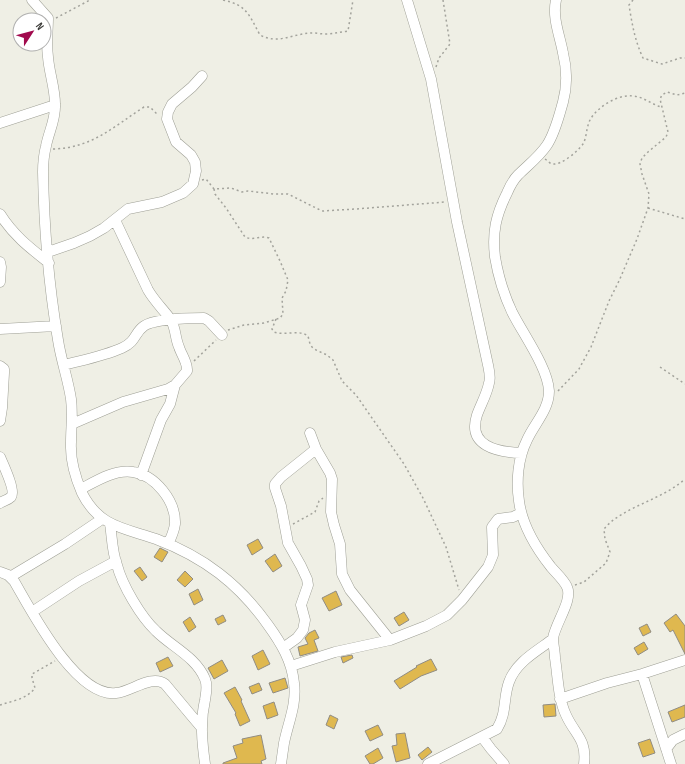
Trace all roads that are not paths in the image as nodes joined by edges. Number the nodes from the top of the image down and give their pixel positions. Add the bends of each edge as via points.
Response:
1 (32, 0) edge
2 (407, 0) edge
3 (556, 0) edge
4 (202, 76) dead end
5 (55, 106) junction
6 (0, 123) edge
7 (0, 214) edge
8 (115, 220) junction
9 (48, 252) junction
10 (0, 262) edge
11 (49, 263) junction
12 (0, 282) edge
13 (170, 320) junction
14 (56, 326) junction
15 (0, 329) edge
16 (222, 335) road end
17 (64, 365) junction
18 (0, 366) edge
19 (175, 385) junction
20 (0, 421) edge
21 (72, 424) junction
22 (310, 433) dead end
23 (316, 448) junction
24 (521, 453) junction
25 (0, 457) edge
26 (141, 475) junction
27 (81, 489) junction
28 (0, 504) edge
29 (521, 514) junction
30 (106, 521) junction
31 (168, 544) junction
32 (116, 561) junction
33 (0, 572) edge
34 (10, 577) junction
35 (32, 612) junction
36 (553, 639) junction
37 (390, 640) junction
38 (283, 648) junction
39 (685, 660) edge
40 (291, 666) junction
41 (642, 674) junction
42 (560, 699) junction
43 (201, 727) junction
44 (685, 734) edge
45 (482, 737) junction
46 (666, 749) junction
47 (205, 764) edge
48 (281, 764) edge
49 (428, 764) edge
50 (504, 764) edge
51 (584, 764) edge
52 (670, 764) edge

1 - 5 street via 48,18 48,56
2 - 24 street via 431,79 453,201 488,365 490,382 477,416 476,435 482,443 490,447 510,453
3 - 24 street via 555,13 566,67 563,100 550,141 511,185 498,214 494,232 498,272 511,311 546,378 548,387 546,407
4 - 8 street via 172,104 167,119 176,142 195,162 193,184 162,202 128,209
5 - 6 street
5 - 9 street via 44,165
7 - 11 street via 9,228
8 - 9 street via 80,241
8 - 13 street via 148,290
9 - 11 street
10 - 12 street
11 - 14 street
13 - 16 street via 204,318
13 - 17 street via 144,326 131,343 122,348
13 - 19 street via 187,367 186,373
14 - 15 street
14 - 17 street
17 - 21 street
18 - 20 street via 4,373
19 - 21 street via 123,402
19 - 26 street via 170,404 161,420
21 - 27 street via 72,463
22 - 23 street
23 - 37 street via 330,473 331,512 340,544 342,574 350,590
23 - 38 street via 275,484 288,543 308,585 301,605 305,620 303,630
24 - 29 street via 518,495
25 - 28 street via 12,494
26 - 27 street via 123,472
26 - 31 street via 158,486 174,513 175,524
27 - 30 street via 92,508
29 - 36 street via 539,550 567,587 569,598
29 - 37 street via 498,519 494,524 493,555 488,567 447,615
30 - 31 street
30 - 32 street
30 - 34 street
31 - 38 street via 190,554 240,589
32 - 35 street via 79,581
32 - 43 street via 127,590 146,619 199,668 205,679 207,686
33 - 34 street
34 - 35 street
35 - 43 street via 62,657 90,685 115,694 161,681
36 - 42 street
36 - 45 street via 516,669 510,681 502,721 497,729
37 - 40 street via 335,652
38 - 40 street
39 - 41 street
40 - 48 street via 295,694
41 - 42 street
41 - 46 street
42 - 51 street via 565,714 584,745
43 - 47 street
44 - 46 street via 673,740
45 - 49 street
45 - 50 street
46 - 52 street

